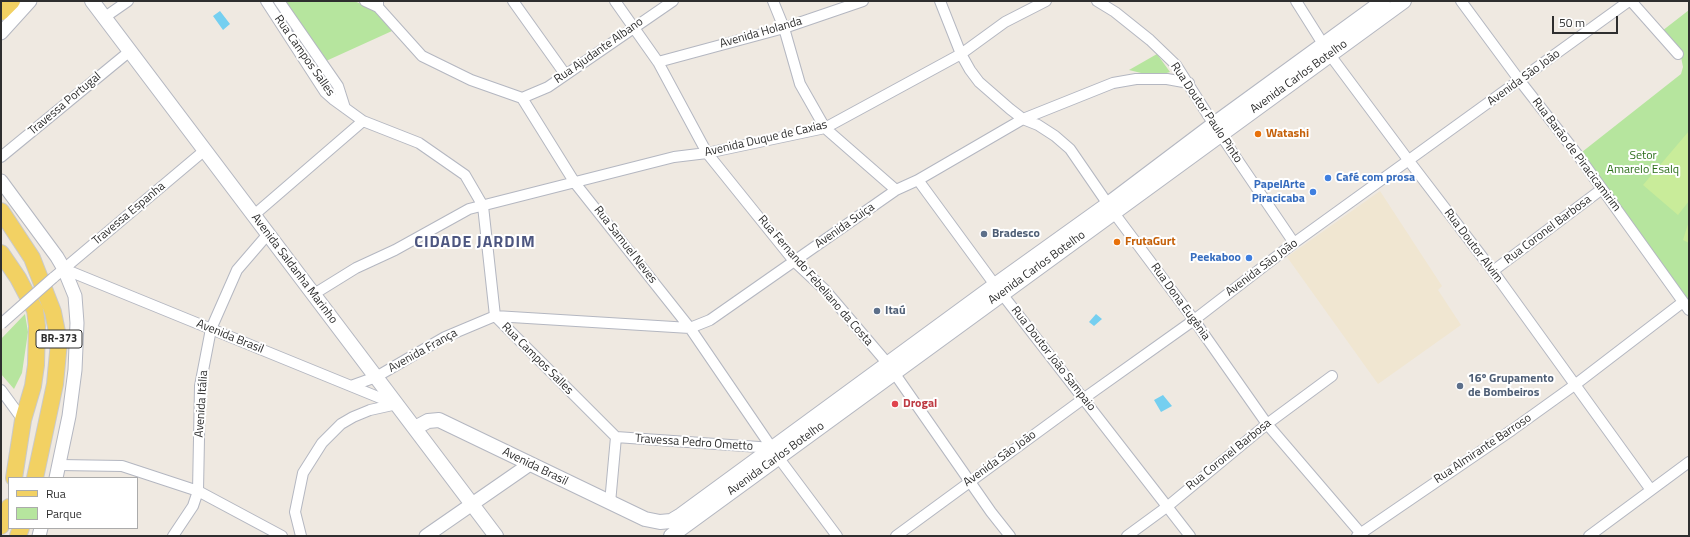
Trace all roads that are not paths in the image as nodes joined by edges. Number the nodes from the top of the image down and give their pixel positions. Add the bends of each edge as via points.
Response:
1 (12, 1) edge
2 (30, 1) edge
3 (92, 1) edge
4 (128, 1) edge
5 (279, 1) edge
6 (365, 1) edge
7 (513, 1) edge
8 (615, 1) edge
9 (673, 1) edge
10 (773, 1) edge
11 (863, 1) edge
12 (940, 1) edge
13 (1046, 1) edge
14 (1097, 1) edge
15 (1296, 1) edge
16 (1383, 1) edge
17 (1404, 1) edge
18 (1461, 1) edge
19 (1630, 1) edge
20 (269, 2) edge
21 (378, 4) edge
22 (1, 12) edge
23 (104, 17) junction
24 (634, 27) junction
25 (784, 28) junction
26 (1, 33) edge
27 (1327, 49) junction
28 (130, 51) junction
29 (961, 54) junction
30 (1678, 54) dead end
31 (658, 62) junction
32 (566, 74) junction
33 (1520, 81) junction
34 (1188, 83) junction
35 (522, 98) junction
36 (345, 108) junction
37 (1023, 119) junction
38 (363, 121) junction
39 (825, 128) junction
40 (1217, 129) junction
41 (205, 150) junction
42 (707, 153) junction
43 (1, 157) edge
44 (1409, 161) junction
45 (918, 180) junction
46 (1, 181) edge
47 (575, 182) junction
48 (1602, 189) junction
49 (896, 190) junction
50 (483, 206) junction
51 (1111, 208) junction
52 (1, 211) edge
53 (254, 216) junction
54 (268, 234) junction
55 (1294, 243) junction
56 (1, 253) edge
57 (794, 261) junction
58 (64, 269) junction
59 (1493, 271) junction
60 (999, 289) junction
61 (314, 294) junction
62 (1683, 302) junction
63 (1689, 310) edge
64 (495, 316) junction
65 (1194, 320) junction
66 (1, 324) edge
67 (690, 328) junction
68 (211, 329) junction
69 (891, 369) junction
70 (1332, 376) dead end
71 (376, 377) junction
72 (1576, 384) junction
73 (351, 386) junction
74 (1, 390) edge
75 (1083, 399) junction
76 (396, 404) junction
77 (23, 420) junction
78 (1267, 424) junction
79 (415, 428) junction
80 (616, 437) junction
81 (775, 452) junction
82 (1689, 462) edge
83 (530, 464) junction
84 (60, 465) junction
85 (14, 477) edge
86 (35, 477) edge
87 (56, 477) edge
88 (970, 481) junction
89 (1652, 490) junction
90 (198, 491) junction
91 (610, 503) junction
92 (472, 504) junction
93 (1168, 506) junction
94 (8, 508) edge
95 (682, 515) junction
96 (656, 522) junction
97 (1, 526) edge
98 (434, 534) edge
99 (1360, 535) edge
100 (173, 536) edge
101 (282, 536) edge
102 (301, 536) edge
103 (496, 536) edge
104 (662, 536) edge
105 (671, 536) edge
106 (837, 536) edge
107 (896, 536) edge
108 (1010, 536) edge
109 (1127, 536) edge
110 (1190, 536) edge
111 (1589, 536) edge

1 - 22 main road
2 - 26 street
3 - 23 main road, Avenida Saldanha Marinho
4 - 23 street
5 - 36 street, Rua Campos Salles via 338,86
6 - 21 street
7 - 32 street
8 - 24 street, Rua Fernando Febeliano da Costa
9 - 24 street, Rua Ajudante Albano
10 - 25 street
11 - 25 street, Avenida Holanda
12 - 29 street, Rua Dona Eugênia
13 - 29 street, Avenida Duque de Caxias via 1005,22
14 - 34 street, Rua Doutor Paulo Pinto via 1150,40 1176,65
15 - 27 street, Rua Doutor Alvim
16 - 27 main road, Avenida Carlos Botelho
17 - 27 main road, Avenida Carlos Botelho
18 - 33 street, Rua Barão de Piracicamirim
19 - 30 street
19 - 33 street, Avenida São João
20 - 36 street, Rua Campos Salles via 325,92
21 - 35 street via 422,56 472,80
23 - 28 main road, Avenida Saldanha Marinho
24 - 31 street, Rua Fernando Febeliano da Costa
24 - 32 street, Rua Ajudante Albano
25 - 31 street, Avenida Holanda
25 - 39 street via 800,84
27 - 40 main road, Avenida Carlos Botelho
27 - 44 street, Rua Doutor Alvim
28 - 41 main road, Avenida Saldanha Marinho
28 - 43 street, Travessa Portugal
29 - 37 street, Rua Dona Eugênia via 979,82
29 - 39 street, Avenida Duque de Caxias
31 - 42 street, Rua Fernando Febeliano da Costa
32 - 35 street, Rua Ajudante Albano via 548,87
33 - 44 street, Avenida São João
33 - 48 street, Rua Barão de Piracicamirim
34 - 37 street, Avenida Suiça via 1136,78 1113,83
34 - 40 street, Rua Doutor Paulo Pinto
35 - 47 street, Rua Samuel Neves
36 - 38 street, Rua Campos Salles
37 - 45 street, Avenida Suiça
37 - 51 street, Rua Dona Eugênia via 1038,125 1064,142
38 - 50 street, Rua Campos Salles via 419,144 443,158 465,175
38 - 53 street
39 - 42 street, Avenida Duque de Caxias
39 - 49 street
40 - 51 main road, Avenida Carlos Botelho
40 - 55 street, Rua Doutor Paulo Pinto
41 - 53 main road, Avenida Saldanha Marinho
41 - 58 street, Travessa Espanha
42 - 47 street, Avenida Duque de Caxias via 666,158
42 - 57 street, Rua Fernando Febeliano da Costa
44 - 55 street, Avenida São João
44 - 59 street, Rua Doutor Alvim
45 - 49 street, Avenida Suiça
45 - 60 street, Rua Doutor João Sampaio
46 - 58 street
47 - 50 street, Avenida Duque de Caxias
47 - 67 street, Rua Samuel Neves
48 - 59 street, Rua Coronel Barbosa
48 - 62 street, Rua Barão de Piracicamirim
49 - 57 street, Avenida Suiça
50 - 61 street, Avenida Duque de Caxias via 469,209 438,225 395,250 356,268
50 - 64 street, Rua Campos Salles
51 - 60 main road, Avenida Carlos Botelho
51 - 65 street, Rua Dona Eugênia
52 - 86 main road, BR-373 via 32,258 53,312 59,342 55,384
53 - 54 main road, Avenida Saldanha Marinho
54 - 61 main road, Avenida Saldanha Marinho
54 - 68 street, Avenida Itália via 237,270
55 - 65 street, Avenida São João
56 - 77 main road, BR-373 via 35,310 36,365
57 - 67 street, Avenida Suiça via 710,320
57 - 69 street, Rua Fernando Febeliano da Costa via 825,290
58 - 66 street, Travessa Espanha, bridge
58 - 68 street, Avenida Brasil
58 - 84 street via 75,296 77,323 76,370
59 - 72 street, Rua Doutor Alvim
60 - 69 main road, Avenida Carlos Botelho
60 - 75 street, Rua Doutor João Sampaio
61 - 71 main road, Avenida Saldanha Marinho
62 - 63 street, Rua Barão de Piracicamirim
62 - 72 street, Rua Almirante Barroso
64 - 67 street, Avenida Suiça
64 - 71 street, Avenida França via 445,337
64 - 80 street, Rua Campos Salles
65 - 75 street, Avenida São João
65 - 78 street, Rua Dona Eugênia
67 - 81 street, Rua Samuel Neves
68 - 73 street, Avenida Brasil
68 - 90 street, Avenida Itália via 200,386
69 - 81 main road, Avenida Carlos Botelho
69 - 88 street, Rua Fernando Febeliano da Costa
70 - 78 street, Rua Coronel Barbosa
71 - 73 street, Avenida França
71 - 76 main road, Avenida Saldanha Marinho
72 - 89 street, Rua Doutor Alvim
72 - 99 street, Rua Almirante Barroso
73 - 76 street, Avenida Brasil
74 - 77 street
75 - 88 street, Avenida São João
75 - 93 street, Rua Doutor João Sampaio
76 - 79 main road, Avenida Saldanha Marinho
76 - 102 street via 353,417 341,424 322,443 303,473 294,512
77 - 85 main road, BR-373
78 - 93 street, Rua Coronel Barbosa
78 - 99 street, Rua Dona Eugênia
79 - 83 main road, Avenida Brasil via 428,421 439,420
79 - 92 main road, Avenida Saldanha Marinho
80 - 81 street, Travessa Pedro Ometto
80 - 91 street
81 - 95 main road, Avenida Carlos Botelho
81 - 105 main road, Avenida Carlos Botelho
81 - 106 street, Rua Samuel Neves
82 - 89 street
83 - 91 main road, Avenida Brasil
83 - 92 street
84 - 87 street
84 - 90 street via 122,466
88 - 107 street, Avenida São João
88 - 108 street, Rua Fernando Febeliano da Costa
89 - 111 street
90 - 100 street, Avenida Itália via 193,506
90 - 101 street
91 - 96 main road, Avenida Brasil
92 - 98 street
92 - 103 main road, Avenida Saldanha Marinho
93 - 109 street, Rua Coronel Barbosa
93 - 110 street, Rua Doutor João Sampaio
94 - 97 main road
95 - 96 main road via 666,522
95 - 105 main road
96 - 104 main road

